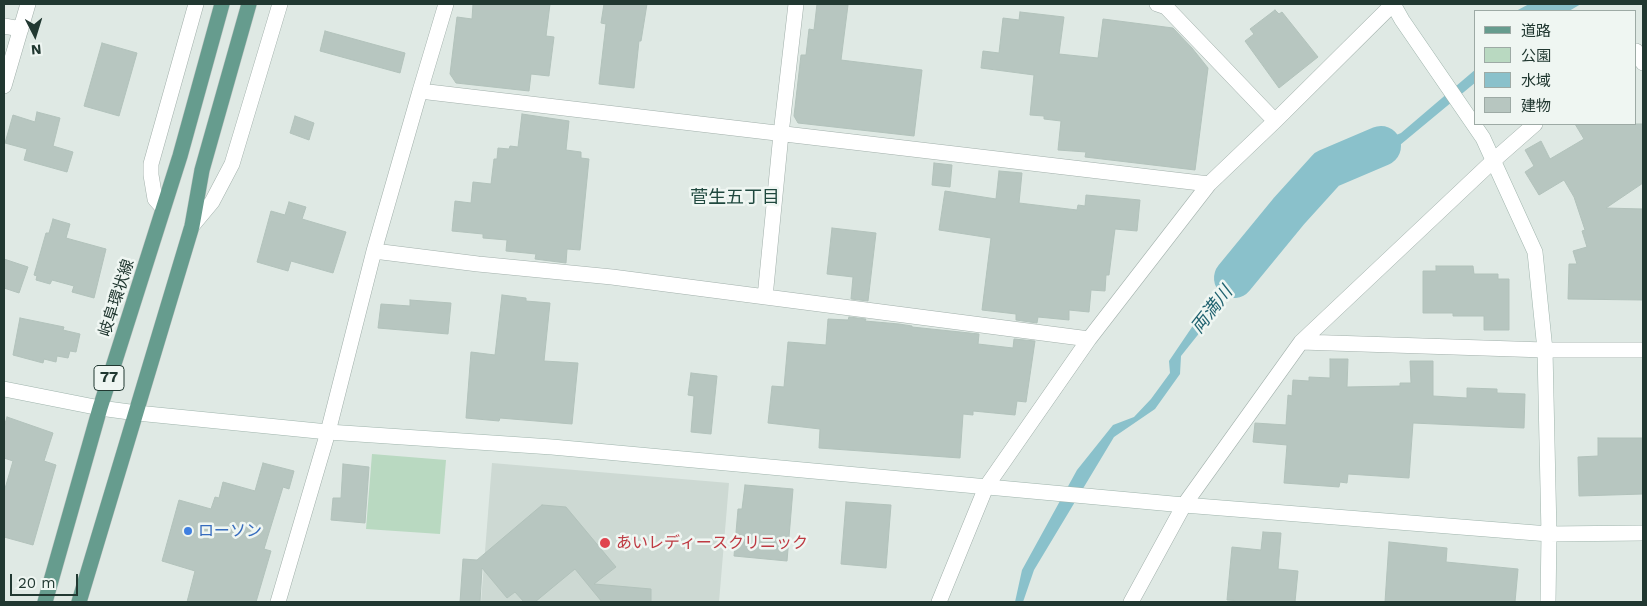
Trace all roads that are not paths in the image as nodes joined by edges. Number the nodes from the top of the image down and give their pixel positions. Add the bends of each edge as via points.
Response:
1 (28, 4) edge
2 (196, 4) edge
3 (222, 4) edge
4 (249, 4) edge
5 (280, 4) edge
6 (446, 4) edge
7 (796, 4) edge
8 (1157, 4) edge
9 (1393, 4) edge
10 (4, 26) edge
11 (21, 29) junction
12 (1637, 51) edge
13 (1643, 63) edge
14 (4, 86) edge
15 (420, 91) junction
16 (1275, 121) junction
17 (1474, 125) edge
18 (1474, 125) edge
19 (1534, 125) edge
20 (781, 134) junction
21 (1494, 160) junction
22 (1209, 184) junction
23 (163, 208) junction
24 (192, 226) junction
25 (374, 251) junction
26 (765, 297) junction
27 (1089, 339) junction
28 (1301, 342) junction
29 (1545, 350) junction
30 (1643, 350) edge
31 (4, 389) edge
32 (100, 408) junction
33 (138, 413) junction
34 (328, 432) junction
35 (986, 487) junction
36 (1184, 504) junction
37 (1643, 533) edge
38 (1549, 534) junction
39 (45, 602) edge
40 (80, 602) edge
41 (278, 602) edge
42 (939, 602) edge
43 (1131, 602) edge
44 (1548, 602) edge

1 - 11 street
2 - 23 street via 151,164 155,200
3 - 23 main road, 岐阜環状線 / 77
4 - 24 main road, 77 via 202,170
5 - 24 street via 232,164 212,202
6 - 15 street
7 - 20 street
8 - 16 street via 1166,7
9 - 16 street
9 - 17 street
10 - 11 street
11 - 14 street
12 - 13 street
15 - 20 street
15 - 25 street
16 - 22 street
18 - 21 street
19 - 21 street
20 - 22 street
20 - 26 street
21 - 28 street
21 - 29 street via 1536,252
22 - 27 street
23 - 32 main road, 岐阜環状線 / 77
24 - 33 main road, 77
25 - 26 street
25 - 34 street
26 - 27 street
27 - 35 street
28 - 29 street
28 - 36 street
29 - 30 street
29 - 38 street
31 - 32 street
32 - 33 street
32 - 39 main road, 岐阜環状線 / 77
33 - 34 street
33 - 40 main road, 77
34 - 35 street via 552,447
34 - 41 street
35 - 36 street
35 - 42 street
36 - 38 street
36 - 43 street
37 - 38 street
38 - 44 street

